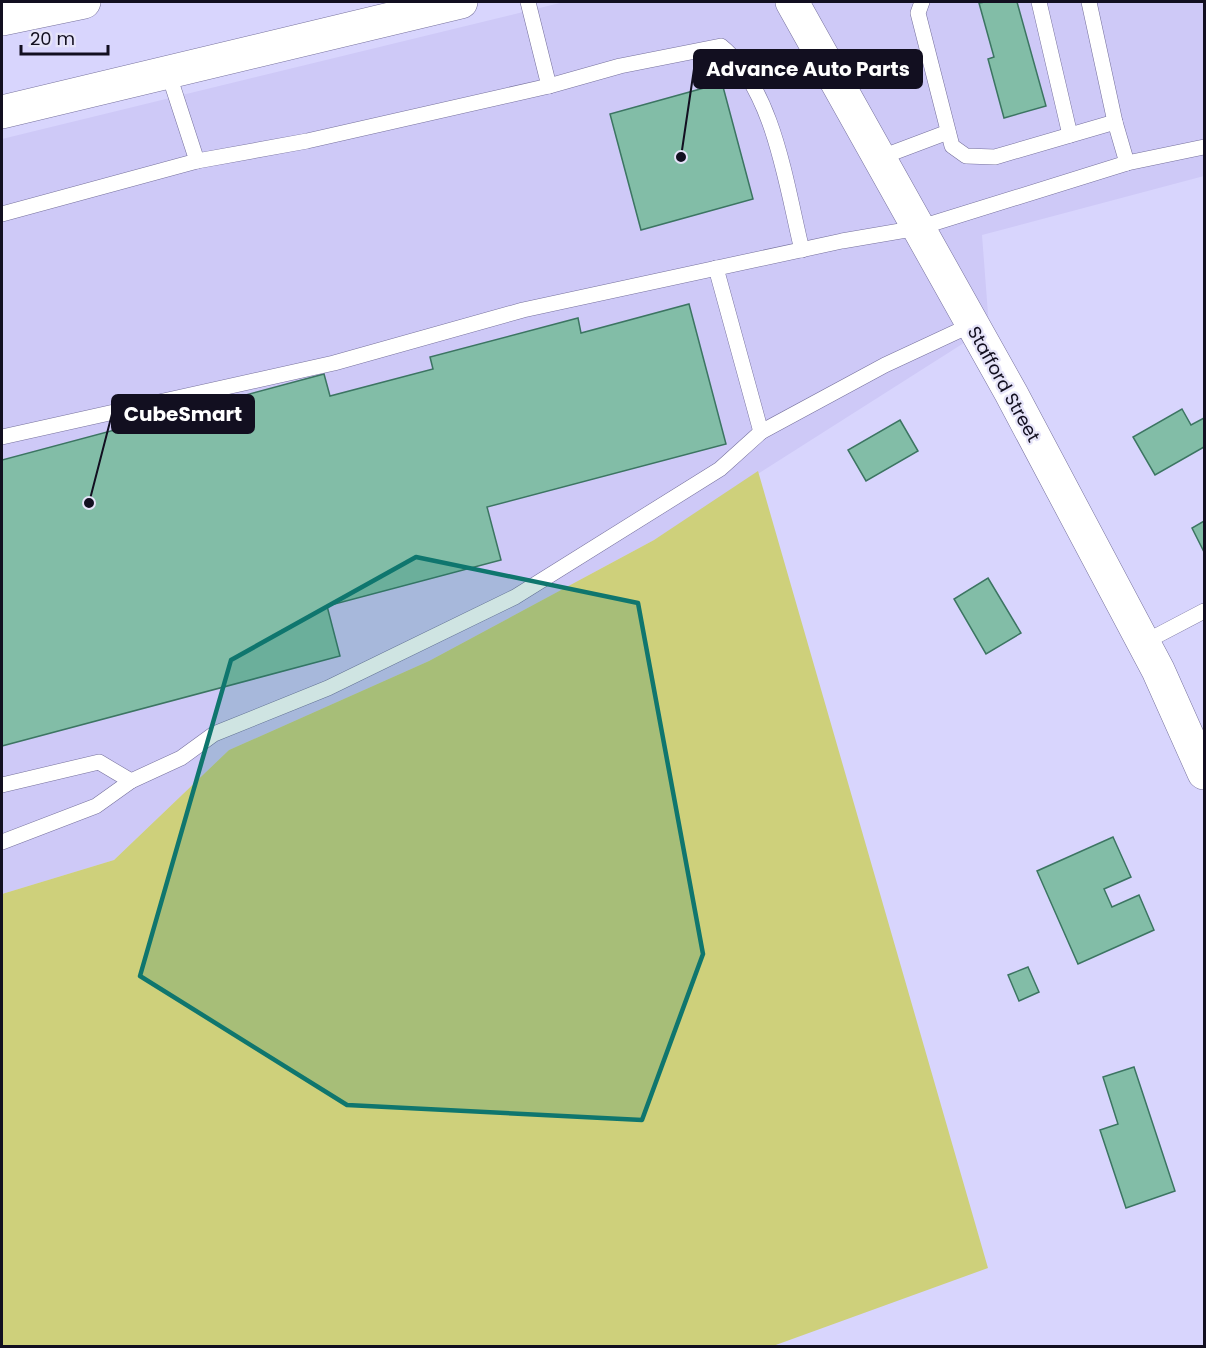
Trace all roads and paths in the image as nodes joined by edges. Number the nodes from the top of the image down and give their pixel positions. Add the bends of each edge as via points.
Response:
1 (84, 2) edge
2 (461, 2) edge
3 (528, 2) edge
4 (792, 2) edge
5 (922, 2) edge
6 (1039, 2) edge
7 (1089, 2) edge
8 (2, 19) edge
9 (168, 72) junction
10 (549, 86) junction
11 (2, 112) edge
12 (1115, 122) junction
13 (948, 132) junction
14 (1070, 135) junction
15 (1204, 147) edge
16 (879, 158) junction
17 (197, 161) junction
18 (1127, 163) junction
19 (2, 214) edge
20 (918, 228) junction
21 (802, 250) junction
22 (716, 268) junction
23 (971, 325) junction
24 (761, 432) junction
25 (2, 437) edge
26 (1204, 611) edge
27 (1143, 642) junction
28 (1204, 773) edge
29 (131, 781) junction
30 (8, 784) edge
31 (2, 842) edge

1 - 8 main road
2 - 9 main road
3 - 10 lane
4 - 16 main road, Stafford Street
5 - 13 lane via 918,13
6 - 14 lane
7 - 12 lane
9 - 11 main road
9 - 17 lane
10 - 17 lane via 307,141
10 - 21 lane via 620,66 721,46 738,60 766,108
12 - 14 lane
12 - 18 lane
13 - 14 lane via 952,146 966,156 995,157
13 - 16 lane
15 - 18 lane
16 - 20 main road, Stafford Street
17 - 19 lane
18 - 20 lane
20 - 21 lane
20 - 23 main road, Stafford Street
21 - 22 lane
22 - 24 lane
22 - 25 lane via 523,310 334,363
23 - 24 lane via 885,365
23 - 27 main road, Stafford Street
24 - 29 lane via 720,469 514,597 328,688 214,734 181,758
26 - 27 lane
27 - 28 main road, Stafford Street
29 - 30 lane via 99,762
29 - 31 lane via 96,806

